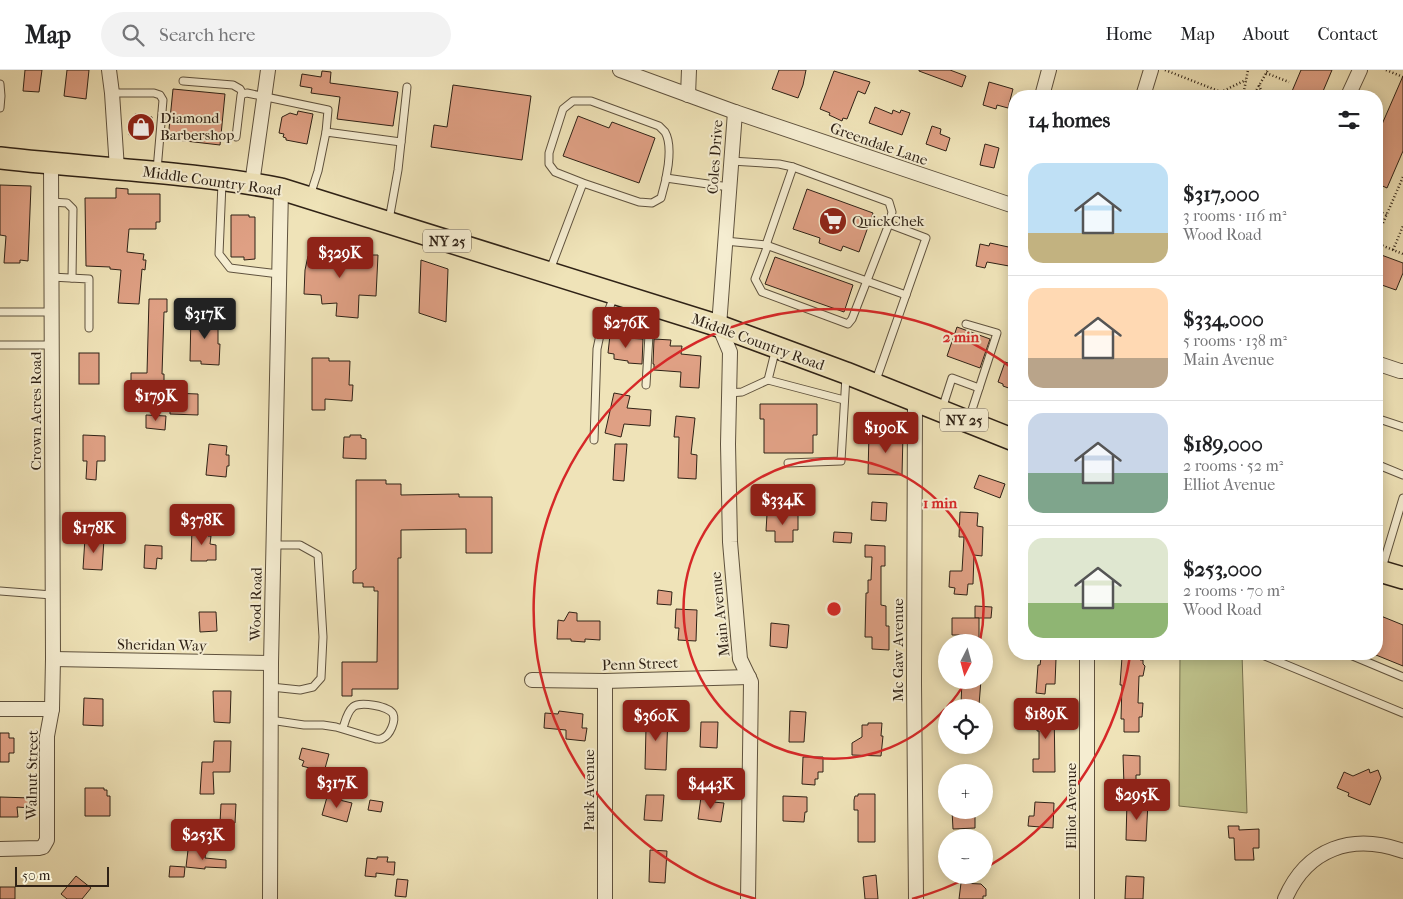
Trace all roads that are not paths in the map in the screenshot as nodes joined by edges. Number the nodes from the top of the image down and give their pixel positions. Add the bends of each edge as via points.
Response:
1 (108, 70) edge
2 (268, 70) edge
3 (620, 70) edge
4 (689, 70) edge
5 (1151, 70) edge
6 (1360, 70) edge
7 (1047, 71) edge
8 (183, 81) dead end
9 (0, 84) edge
10 (407, 87) dead end
11 (1043, 90) edge
12 (1145, 90) edge
13 (1351, 90) edge
14 (112, 93) junction
15 (243, 94) junction
16 (688, 95) junction
17 (265, 97) junction
18 (0, 108) edge
19 (735, 112) junction
20 (326, 132) junction
21 (236, 137) dead end
22 (401, 142) junction
23 (0, 158) edge
24 (731, 162) junction
25 (51, 163) junction
26 (793, 167) junction
27 (117, 169) junction
28 (157, 172) junction
29 (666, 178) junction
30 (222, 180) junction
31 (583, 183) junction
32 (252, 184) junction
33 (729, 187) junction
34 (281, 189) junction
35 (309, 198) junction
36 (51, 202) junction
37 (1008, 204) edge
38 (388, 223) junction
39 (889, 224) junction
40 (725, 241) junction
41 (767, 245) junction
42 (549, 273) junction
43 (279, 274) junction
44 (51, 277) junction
45 (72, 278) junction
46 (868, 281) junction
47 (616, 294) junction
48 (906, 295) junction
49 (654, 306) junction
50 (0, 312) edge
51 (52, 312) junction
52 (966, 324) dead end
53 (718, 326) junction
54 (89, 328) dead end
55 (0, 345) edge
56 (52, 345) junction
57 (776, 347) junction
58 (1383, 365) edge
59 (1403, 371) edge
60 (846, 373) junction
61 (768, 380) junction
62 (646, 385) dead end
63 (874, 385) junction
64 (979, 388) junction
65 (729, 392) junction
66 (844, 400) junction
67 (914, 401) junction
68 (942, 411) junction
69 (1383, 420) edge
70 (968, 422) junction
71 (1403, 427) edge
72 (1008, 438) edge
73 (594, 440) dead end
74 (788, 463) dead end
75 (1383, 467) edge
76 (1403, 474) edge
77 (1403, 498) edge
78 (273, 545) junction
79 (1383, 559) edge
80 (1383, 572) edge
81 (1403, 578) edge
82 (0, 591) edge
83 (52, 594) junction
84 (53, 659) junction
85 (1087, 660) edge
86 (1275, 660) edge
87 (1362, 660) edge
88 (271, 662) junction
89 (749, 676) junction
90 (1403, 677) edge
91 (532, 680) dead end
92 (605, 681) junction
93 (270, 687) junction
94 (0, 709) edge
95 (52, 710) junction
96 (1403, 713) edge
97 (270, 720) junction
98 (342, 728) junction
99 (0, 849) edge
100 (1403, 851) edge
101 (270, 899) edge
102 (605, 899) edge
103 (748, 899) edge
104 (916, 899) edge
105 (1088, 899) edge
106 (1285, 899) edge

1 - 14 street
2 - 17 street
3 - 16 street, Coles Drive
4 - 16 street
5 - 12 street
6 - 13 street
7 - 11 street
8 - 15 lane via 233,86
9 - 18 lane
10 - 22 lane
14 - 27 street
14 - 28 lane via 154,94 163,100
15 - 17 lane
15 - 21 lane
16 - 19 street, Coles Drive
17 - 20 lane via 328,110
17 - 32 street
19 - 24 street, Coles Drive
19 - 37 street, Greendale Lane
20 - 22 lane
20 - 35 lane
22 - 38 lane
23 - 25 main road, Middle Country Road / NY 25
24 - 26 lane
24 - 33 street, Coles Drive
25 - 27 main road, Middle Country Road / NY 25
25 - 36 street, Crown Acres Road
26 - 39 lane via 889,202 892,212
26 - 41 lane
27 - 28 main road, Middle Country Road / NY 25
28 - 30 main road, Middle Country Road / NY 25
29 - 31 lane via 660,198 652,203 639,202
29 - 31 lane via 669,145 665,132 659,126 591,101 573,101 563,109 549,164 555,172
29 - 33 lane
30 - 32 main road, Middle Country Road / NY 25
30 - 43 lane via 220,254 230,268
31 - 42 lane
32 - 34 main road, Middle Country Road / NY 25
33 - 40 street, Coles Drive
34 - 35 main road, Middle Country Road / NY 25
34 - 43 street, Wood Road
35 - 38 main road, Middle Country Road / NY 25
36 - 44 street, Crown Acres Road
36 - 45 lane via 68,203 73,209
38 - 42 main road, Middle Country Road / NY 25
39 - 46 lane
39 - 48 lane via 926,238
40 - 41 lane
40 - 53 street, Coles Drive
41 - 46 lane
41 - 46 lane via 755,279 762,292 848,324
42 - 47 main road, Middle Country Road / NY 25
43 - 78 street, Wood Road
44 - 45 lane
44 - 51 street, Crown Acres Road
45 - 54 lane via 89,279
46 - 48 lane
47 - 49 main road, Middle Country Road / NY 25
47 - 73 lane via 597,349
48 - 63 lane
49 - 53 main road, Middle Country Road / NY 25
49 - 62 lane
50 - 51 lane
51 - 56 street, Crown Acres Road
52 - 64 lane via 997,333
53 - 57 main road, Middle Country Road / NY 25
53 - 65 street, Main Avenue via 730,352
55 - 56 lane
56 - 83 street, Crown Acres Road
57 - 60 main road, Middle Country Road / NY 25
57 - 61 lane
58 - 59 street
60 - 63 main road, Middle Country Road / NY 25
60 - 66 lane
61 - 65 lane via 742,392
61 - 66 lane
63 - 67 main road, Middle Country Road / NY 25
64 - 68 lane via 952,378
64 - 70 lane
65 - 89 street, Main Avenue via 730,542 740,659
66 - 74 lane via 841,462
67 - 68 main road, Middle Country Road / NY 25
67 - 104 street, Mc Gaw Avenue
68 - 70 main road, Middle Country Road / NY 25
69 - 71 lane
70 - 72 main road, Middle Country Road / NY 25
75 - 76 lane
77 - 79 lane
78 - 88 street, Wood Road
78 - 93 lane via 300,545 318,556 322,637 321,678 313,687 300,690
80 - 81 main road
82 - 83 lane
83 - 84 street, Crown Acres Road
84 - 88 street, Sheridan Way
84 - 95 street, Walnut Street
85 - 105 street, Elliot Avenue
86 - 96 lane
87 - 90 lane
88 - 93 street, Wood Road
89 - 92 street, Penn Street
89 - 103 street, Main Avenue
91 - 92 street, Penn Street
92 - 102 street, Park Avenue
93 - 97 street, Wood Road
94 - 95 street
95 - 99 street, Walnut Street via 47,736 46,844 39,848
97 - 98 lane
97 - 101 street, Wood Road
98 - 98 lane via 381,739 391,729 394,717 386,708 356,705
100 - 106 street via 1368,844 1335,848 1322,854 1299,874

